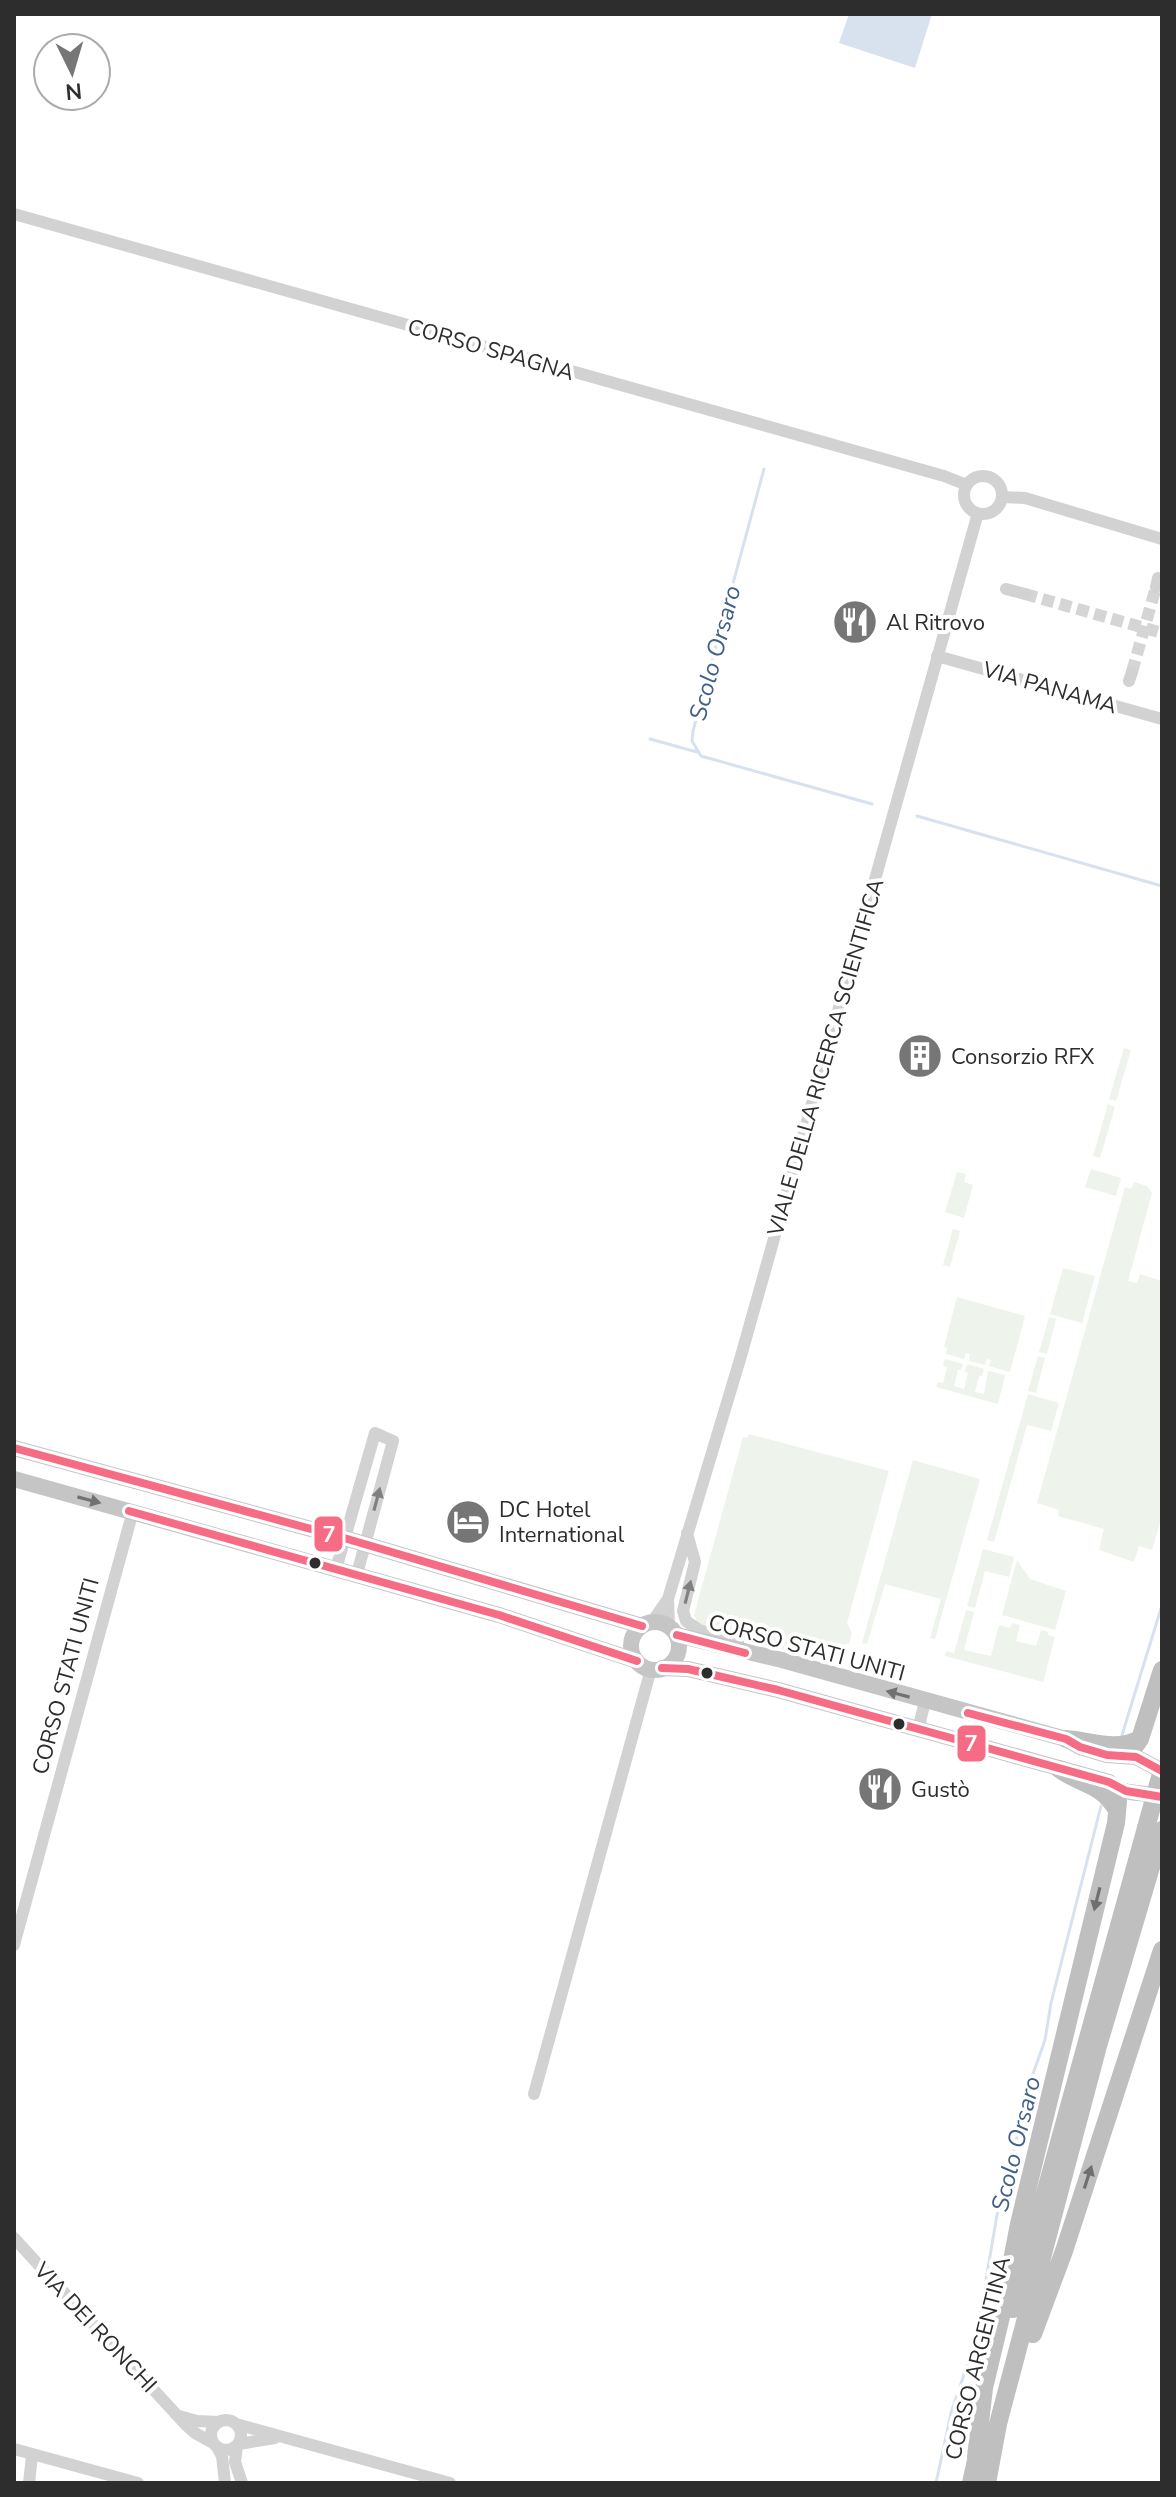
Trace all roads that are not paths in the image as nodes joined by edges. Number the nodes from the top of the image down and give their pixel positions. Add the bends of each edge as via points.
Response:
1 (14, 214) edge
2 (967, 485) junction
3 (1003, 497) junction
4 (978, 513) junction
5 (1162, 539) edge
6 (1006, 589) dead end
7 (1025, 594) tunnel mouth
8 (937, 656) junction
9 (1162, 719) edge
10 (14, 1448) edge
11 (14, 1479) edge
12 (133, 1511) junction
13 (687, 1533) junction
14 (344, 1538) junction
15 (365, 1544) junction
16 (336, 1569) junction
17 (357, 1574) junction
18 (660, 1627) junction
19 (782, 1660) junction
20 (650, 1666) junction
21 (1162, 1670) edge
22 (925, 1701) junction
23 (918, 1730) junction
24 (1066, 1739) junction
25 (1140, 1739) junction
26 (1124, 1756) junction
27 (1059, 1769) junction
28 (1160, 1770) edge
29 (1118, 1788) junction
30 (1155, 1794) edge
31 (1118, 1811) junction
32 (1157, 1830) edge
33 (14, 1945) edge
34 (1162, 1950) edge
35 (534, 2094) dead end
36 (14, 2238) edge
37 (179, 2416) junction
38 (219, 2422) junction
39 (236, 2424) junction
40 (286, 2437) junction
41 (215, 2445) junction
42 (238, 2445) junction
43 (14, 2449) edge
44 (32, 2456) junction
45 (976, 2457) junction
46 (29, 2483) edge
47 (138, 2483) edge
48 (226, 2483) edge
49 (242, 2483) edge
50 (450, 2483) edge
51 (971, 2483) edge
52 (988, 2483) edge

1 - 2 street, CORSO SPAGNA
2 - 3 street, CORSO SPAGNA via 988,476 997,481
2 - 4 street via 966,504
3 - 4 street via 992,512
3 - 5 street, CORSO SPAGNA via 1025,498
4 - 8 street, VIALE DELLA RICERCA SCIENTIFICA
6 - 7 street
8 - 9 street, VIA PANAMA
8 - 13 street, VIALE DELLA RICERCA SCIENTIFICA via 736,1376
10 - 14 main road, CORSO STATI UNITI
11 -> 12 main road
12 - 16 main road
12 - 33 street, CORSO STATI UNITI
13 - 18 street, VIALE DELLA RICERCA SCIENTIFICA
19 -> 13 street via 686,1621 683,1611 695,1562
14 - 15 main road, CORSO STATI UNITI
15 -> 14 street via 393,1441 375,1433
14 - 16 street
15 - 17 street
15 - 18 main road, CORSO STATI UNITI
16 - 17 main road
17 - 20 main road
18 - 19 main road, CORSO STATI UNITI
18 - 20 main road via 635,1634 632,1645
18 - 20 main road via 679,1647 676,1658
22 -> 19 main road, CORSO STATI UNITI
20 - 23 main road via 688,1669 778,1690
20 - 35 street
21 - 25 highway
22 - 23 street, CORSO STATI UNITI
22 - 24 main road, CORSO STATI UNITI
23 - 27 main road
24 - 25 highway via 1123,1746
24 - 26 main road, CORSO STATI UNITI
25 - 26 highway
26 - 28 main road, CORSO STATI UNITI
26 - 29 main road via 1107,1769
27 - 29 main road
27 - 31 highway via 1099,1789
28 - 32 highway, bridge
29 - 30 main road
29 - 31 highway
31 -> 45 highway via 1019,2224 984,2388
32 - 45 highway, CORSO ARGENTINA via 1037,2221
32 - 52 highway, CORSO ARGENTINA via 998,2424
52 -> 34 highway via 1025,2355
36 - 37 street, VIA DEI RONCHI
37 - 38 street
37 - 41 street, VIA DEI RONCHI
38 - 39 street
38 - 41 street via 212,2431
39 - 40 street
39 - 42 street
40 - 42 street
40 - 50 street
41 - 42 street via 229,2450
41 - 48 street
42 - 49 street via 235,2462
43 - 44 street
44 - 46 street
44 - 47 street
45 - 51 highway, CORSO ARGENTINA
48 - 49 street

